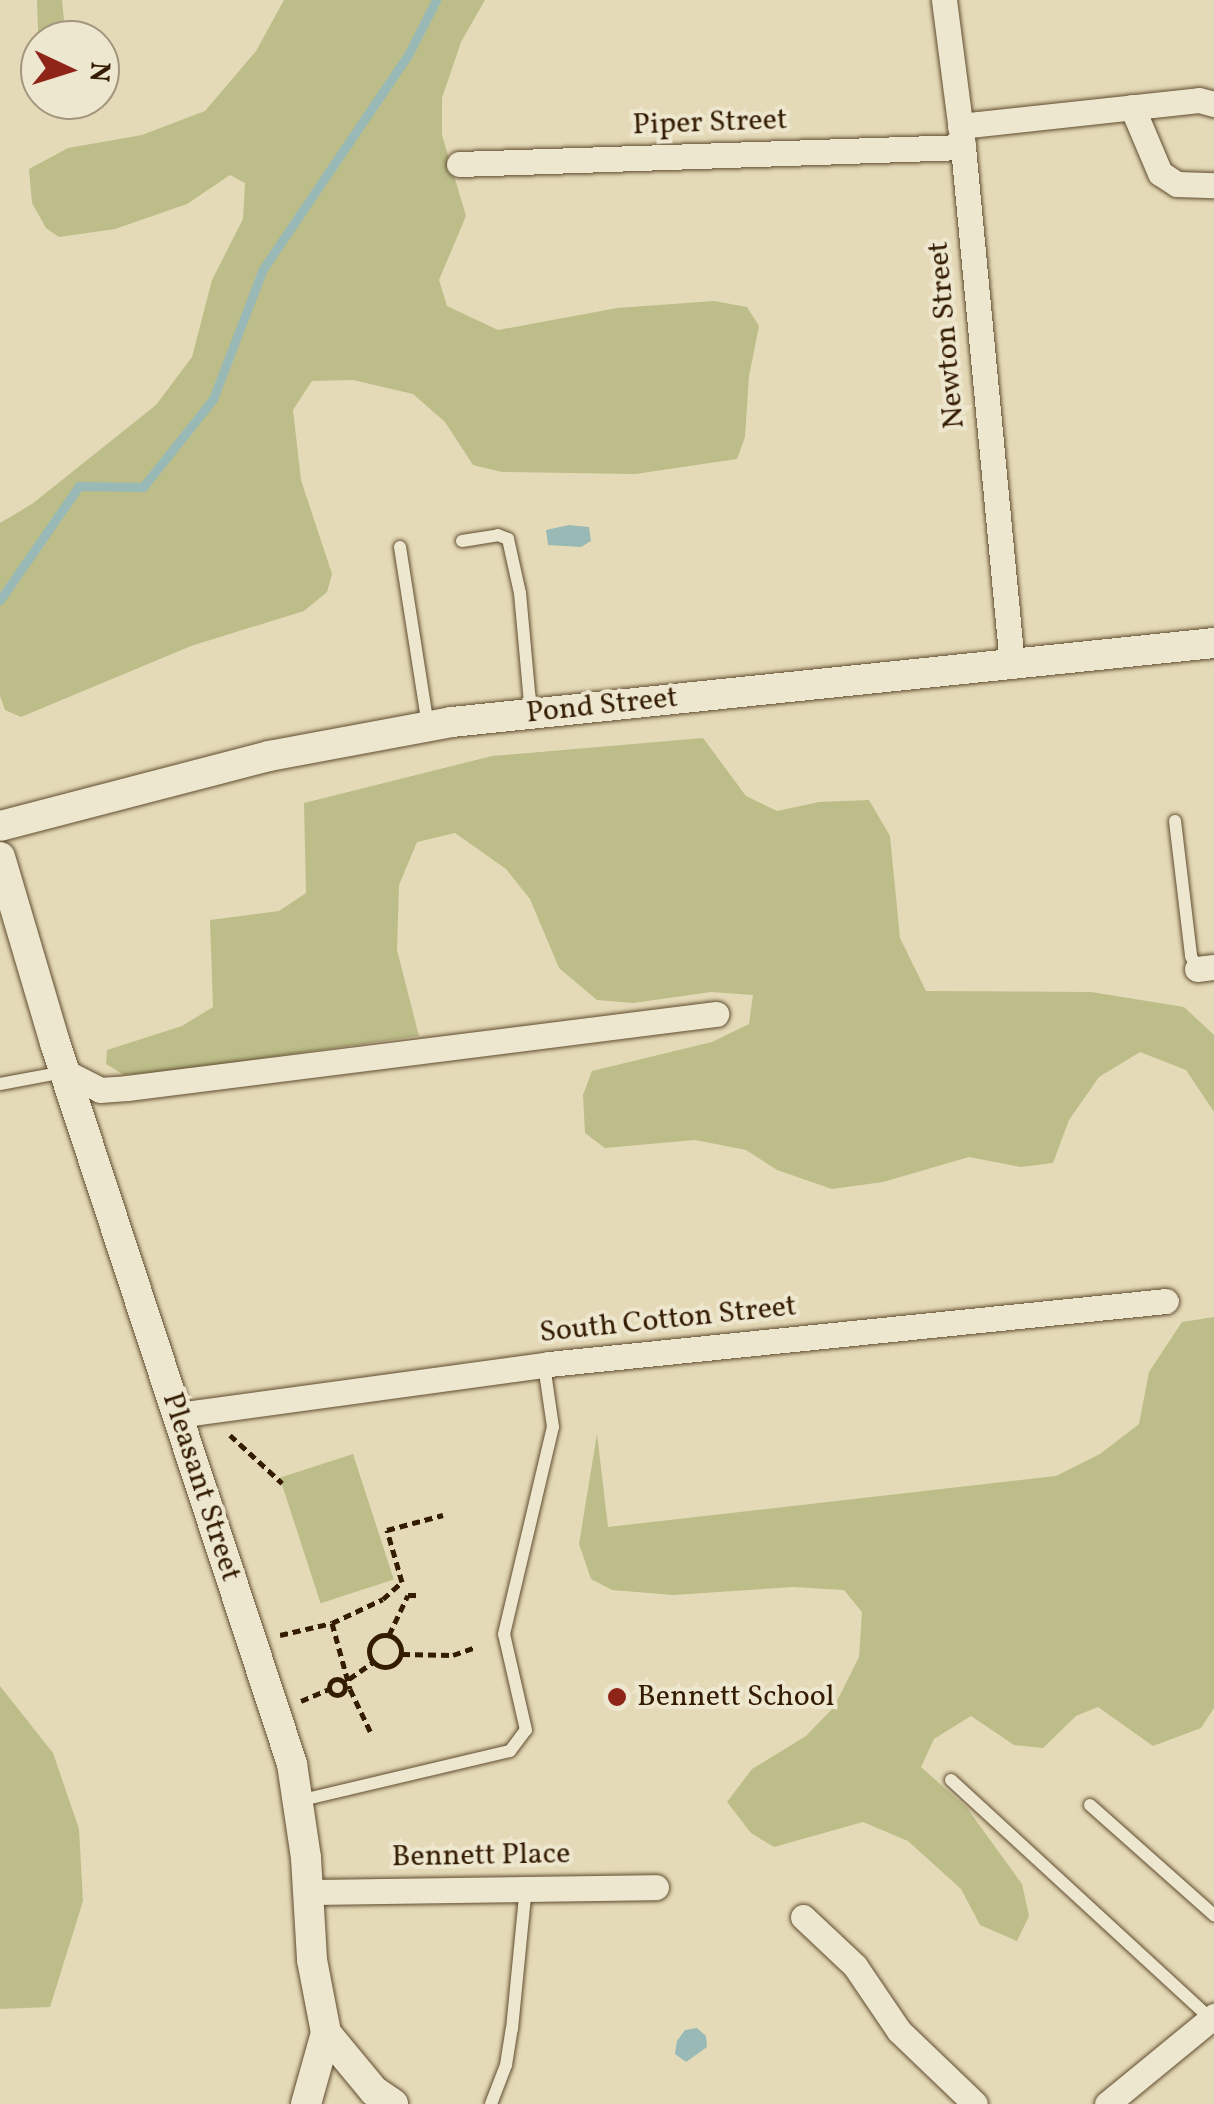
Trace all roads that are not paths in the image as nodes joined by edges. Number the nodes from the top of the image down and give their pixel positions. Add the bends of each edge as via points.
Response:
1 (944, 0) edge
2 (1214, 104) edge
3 (1132, 107) junction
4 (962, 136) junction
5 (459, 164) dead end
6 (1214, 185) edge
7 (462, 541) dead end
8 (400, 547) dead end
9 (1214, 643) edge
10 (1012, 664) junction
11 (531, 714) junction
12 (428, 726) junction
13 (1175, 821) dead end
14 (0, 826) edge
15 (0, 856) edge
16 (1206, 968) edge
17 (716, 1014) dead end
18 (65, 1072) junction
19 (0, 1084) edge
20 (1166, 1301) dead end
21 (544, 1365) junction
22 (178, 1415) junction
23 (951, 1780) dead end
24 (298, 1801) junction
25 (1090, 1805) dead end
26 (526, 1886) junction
27 (656, 1887) dead end
28 (308, 1892) junction
29 (1214, 1915) edge
30 (803, 1917) dead end
31 (1212, 2017) edge
32 (326, 2033) junction
33 (306, 2104) edge
34 (392, 2104) edge
35 (491, 2104) edge
36 (975, 2104) edge
37 (1108, 2104) edge

1 - 4 street, Newton Street
2 - 3 street, Piper Street
3 - 4 street, Piper Street
3 - 6 street via 1160,173 1177,184
4 - 5 street, Piper Street
4 - 10 street, Newton Street
7 - 11 lane via 508,539
8 - 12 lane
9 - 10 street, Pond Street
10 - 11 street, Pond Street
11 - 12 street, Pond Street
12 - 14 street, Pond Street via 269,756
13 - 16 lane via 1191,956
15 - 18 street, Pleasant Street
17 - 18 street via 126,1088 100,1090
18 - 19 lane
18 - 22 street, Pleasant Street
20 - 21 street, South Cotton Street
21 - 22 street, South Cotton Street
21 - 24 lane via 553,1426 504,1634 526,1730 510,1752
22 - 24 street, Pleasant Street via 292,1764
23 - 31 lane
24 - 28 street, Pleasant Street
25 - 29 lane
26 - 27 street, Bennett Place
26 - 28 street, Bennett Place
26 - 35 lane via 512,2030
28 - 32 street, Pleasant Street
30 - 36 street via 855,1966 899,2031
31 - 37 street
32 - 33 street
32 - 34 street, Pleasant Street

